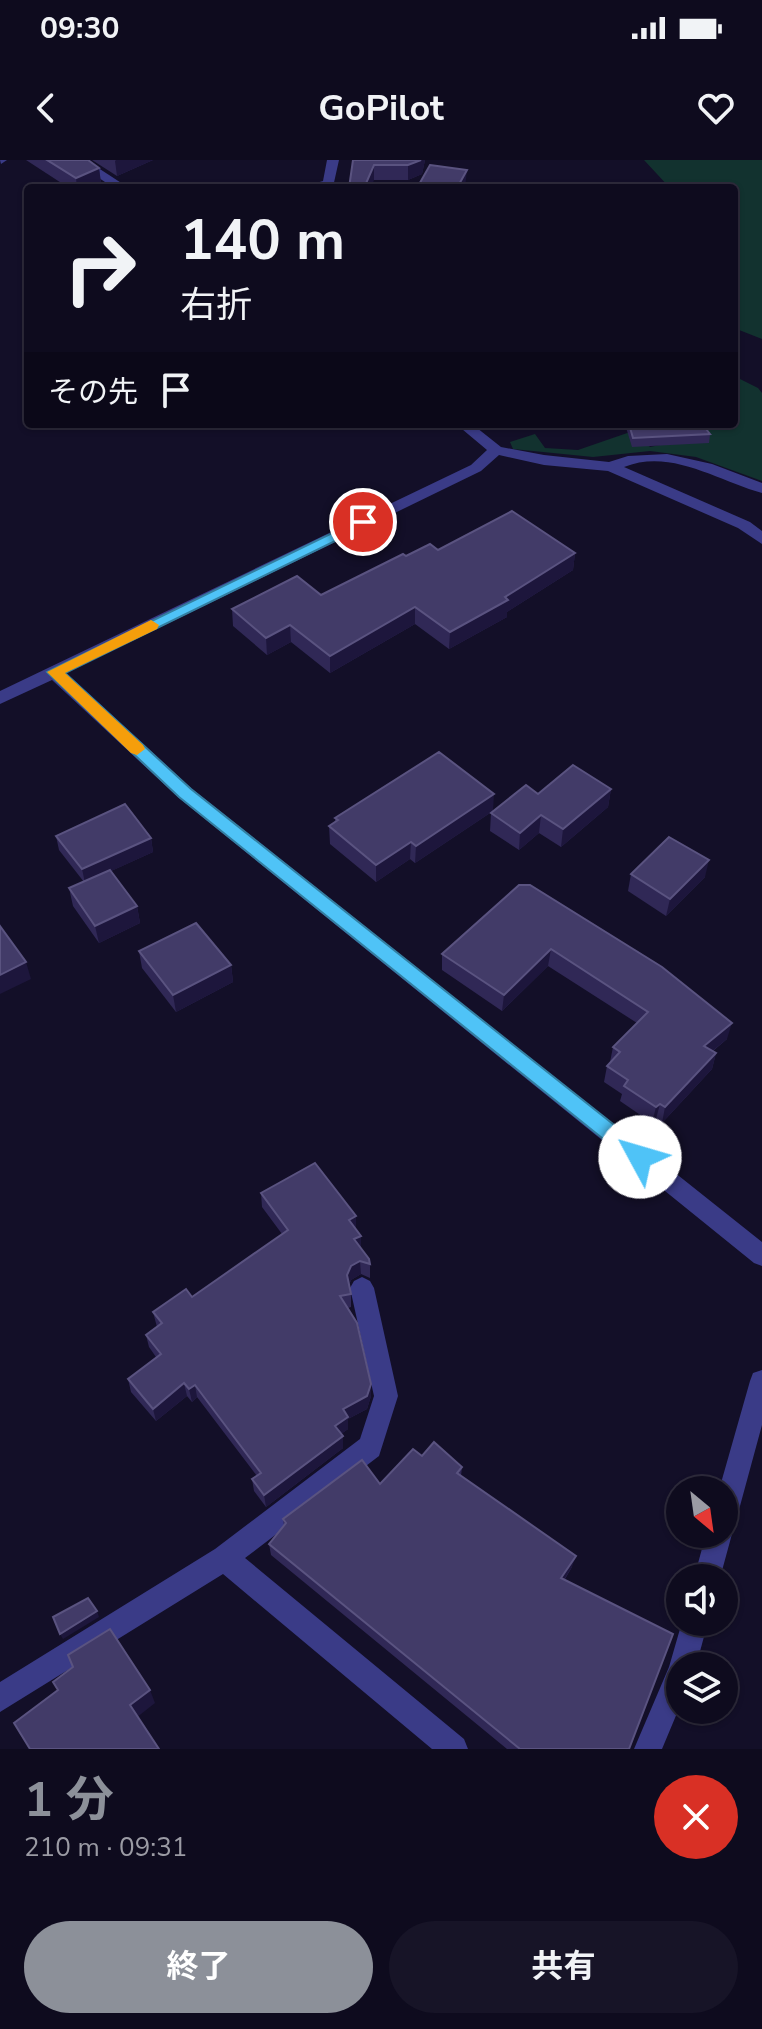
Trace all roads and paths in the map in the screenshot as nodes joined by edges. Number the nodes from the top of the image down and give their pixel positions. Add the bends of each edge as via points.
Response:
1 (78, 160) edge
2 (333, 160) edge
3 (117, 184) edge
4 (329, 184) edge
5 (468, 428) edge
6 (496, 450) junction
7 (611, 467) junction
8 (762, 488) edge
9 (762, 539) edge
10 (54, 672) junction
11 (0, 698) edge
12 (762, 1256) edge
13 (362, 1288) dead end
14 (762, 1381) edge
15 (735, 1476) edge
16 (224, 1558) junction
17 (0, 1698) edge
18 (666, 1707) edge
19 (454, 1749) edge
20 (648, 1749) edge

1 - 3 street
2 - 4 street
5 - 6 street
6 - 7 street
6 - 10 street via 476,468
7 - 8 street via 627,458 674,460 700,464
7 - 9 street via 744,525
10 - 11 street
10 - 12 street via 185,793
13 - 16 street via 386,1396 370,1447
14 - 15 street
16 - 17 street
16 - 19 street
18 - 20 street

